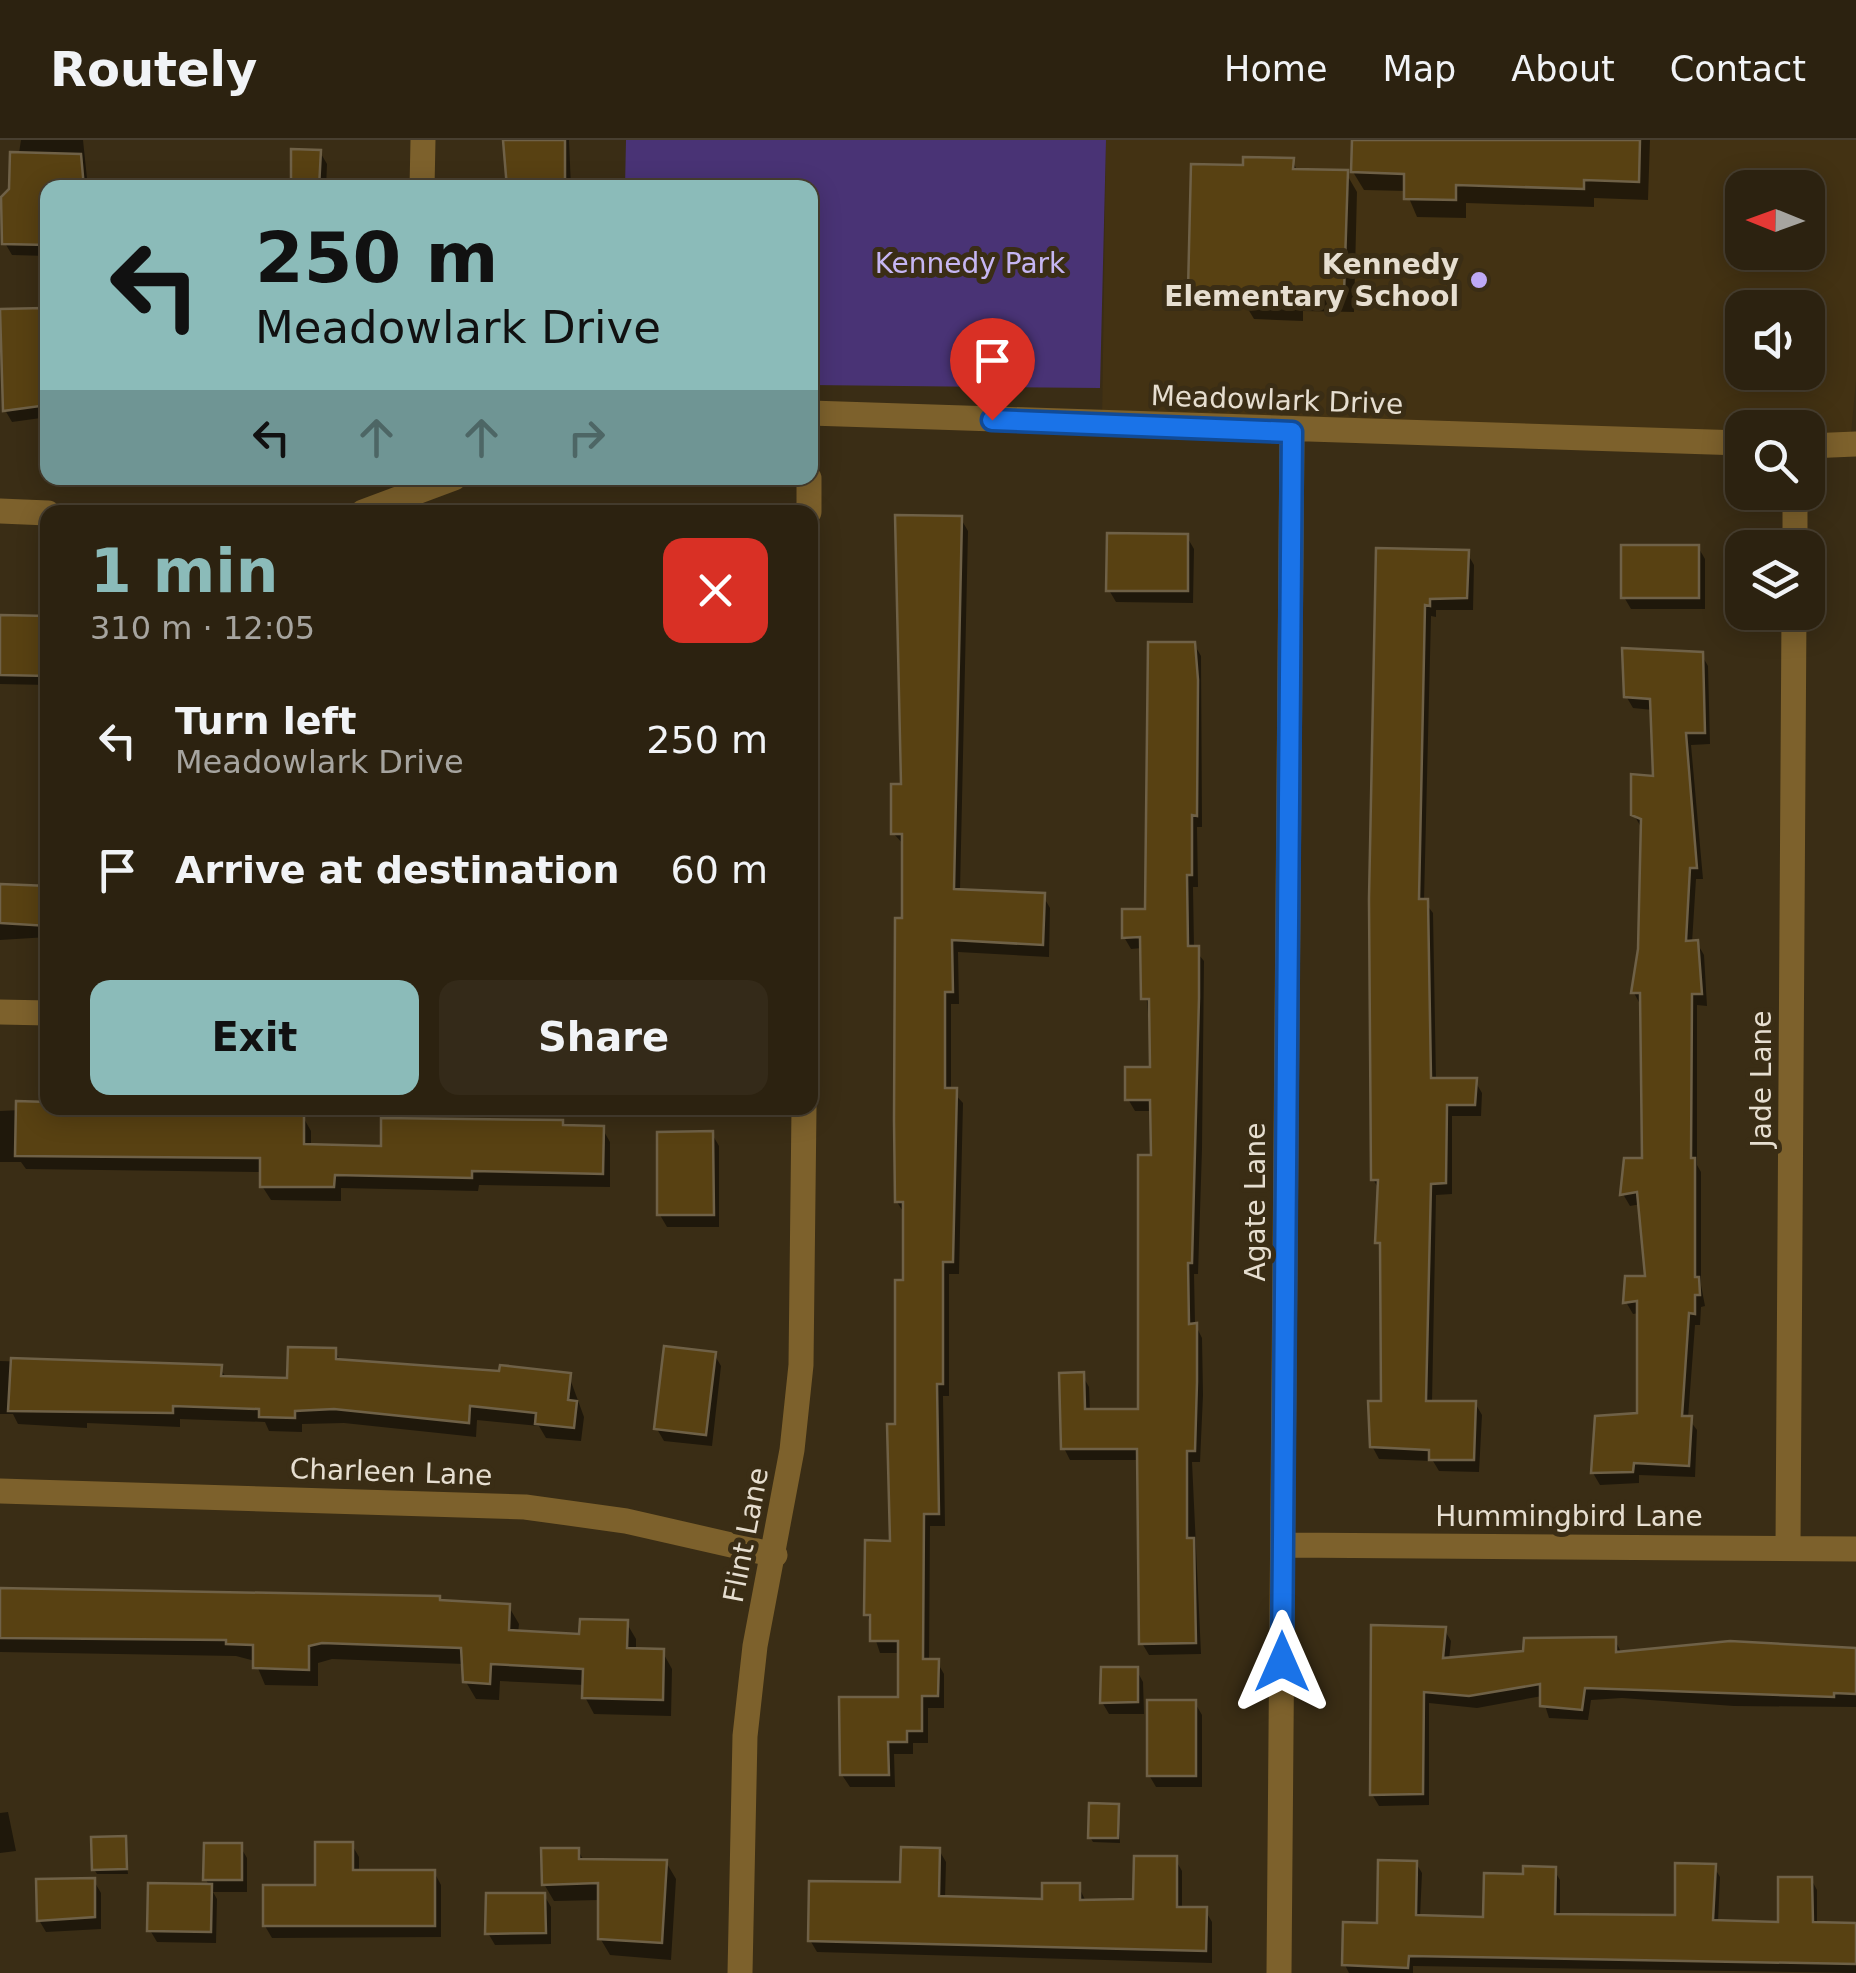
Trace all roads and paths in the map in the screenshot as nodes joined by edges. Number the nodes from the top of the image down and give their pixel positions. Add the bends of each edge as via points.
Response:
1 (423, 140) edge
2 (422, 180) edge
3 (818, 413) edge
4 (1292, 432) junction
5 (1725, 443) edge
6 (1856, 444) edge
7 (1825, 445) edge
8 (435, 485) edge
9 (382, 505) edge
10 (0, 511) edge
11 (40, 513) edge
12 (1794, 630) edge
13 (0, 1012) edge
14 (40, 1013) edge
15 (804, 1115) edge
16 (0, 1491) edge
17 (1282, 1545) junction
18 (1788, 1546) junction
19 (1856, 1549) edge
20 (775, 1555) junction
21 (740, 1973) edge
22 (1279, 1973) edge

1 - 2 street
3 - 4 street, Meadowlark Drive
4 - 5 street, Meadowlark Drive
4 - 17 street, Agate Lane
6 - 7 street
8 - 9 street
10 - 11 street
12 - 18 street, Jade Lane
13 - 14 street
15 - 20 street, Flint Lane via 800,1365
16 - 20 street, Charleen Lane via 525,1507 626,1521
17 - 18 street, Hummingbird Lane
17 - 22 street, Agate Lane
18 - 19 street, Hummingbird Lane
20 - 21 street, Flint Lane via 745,1736

